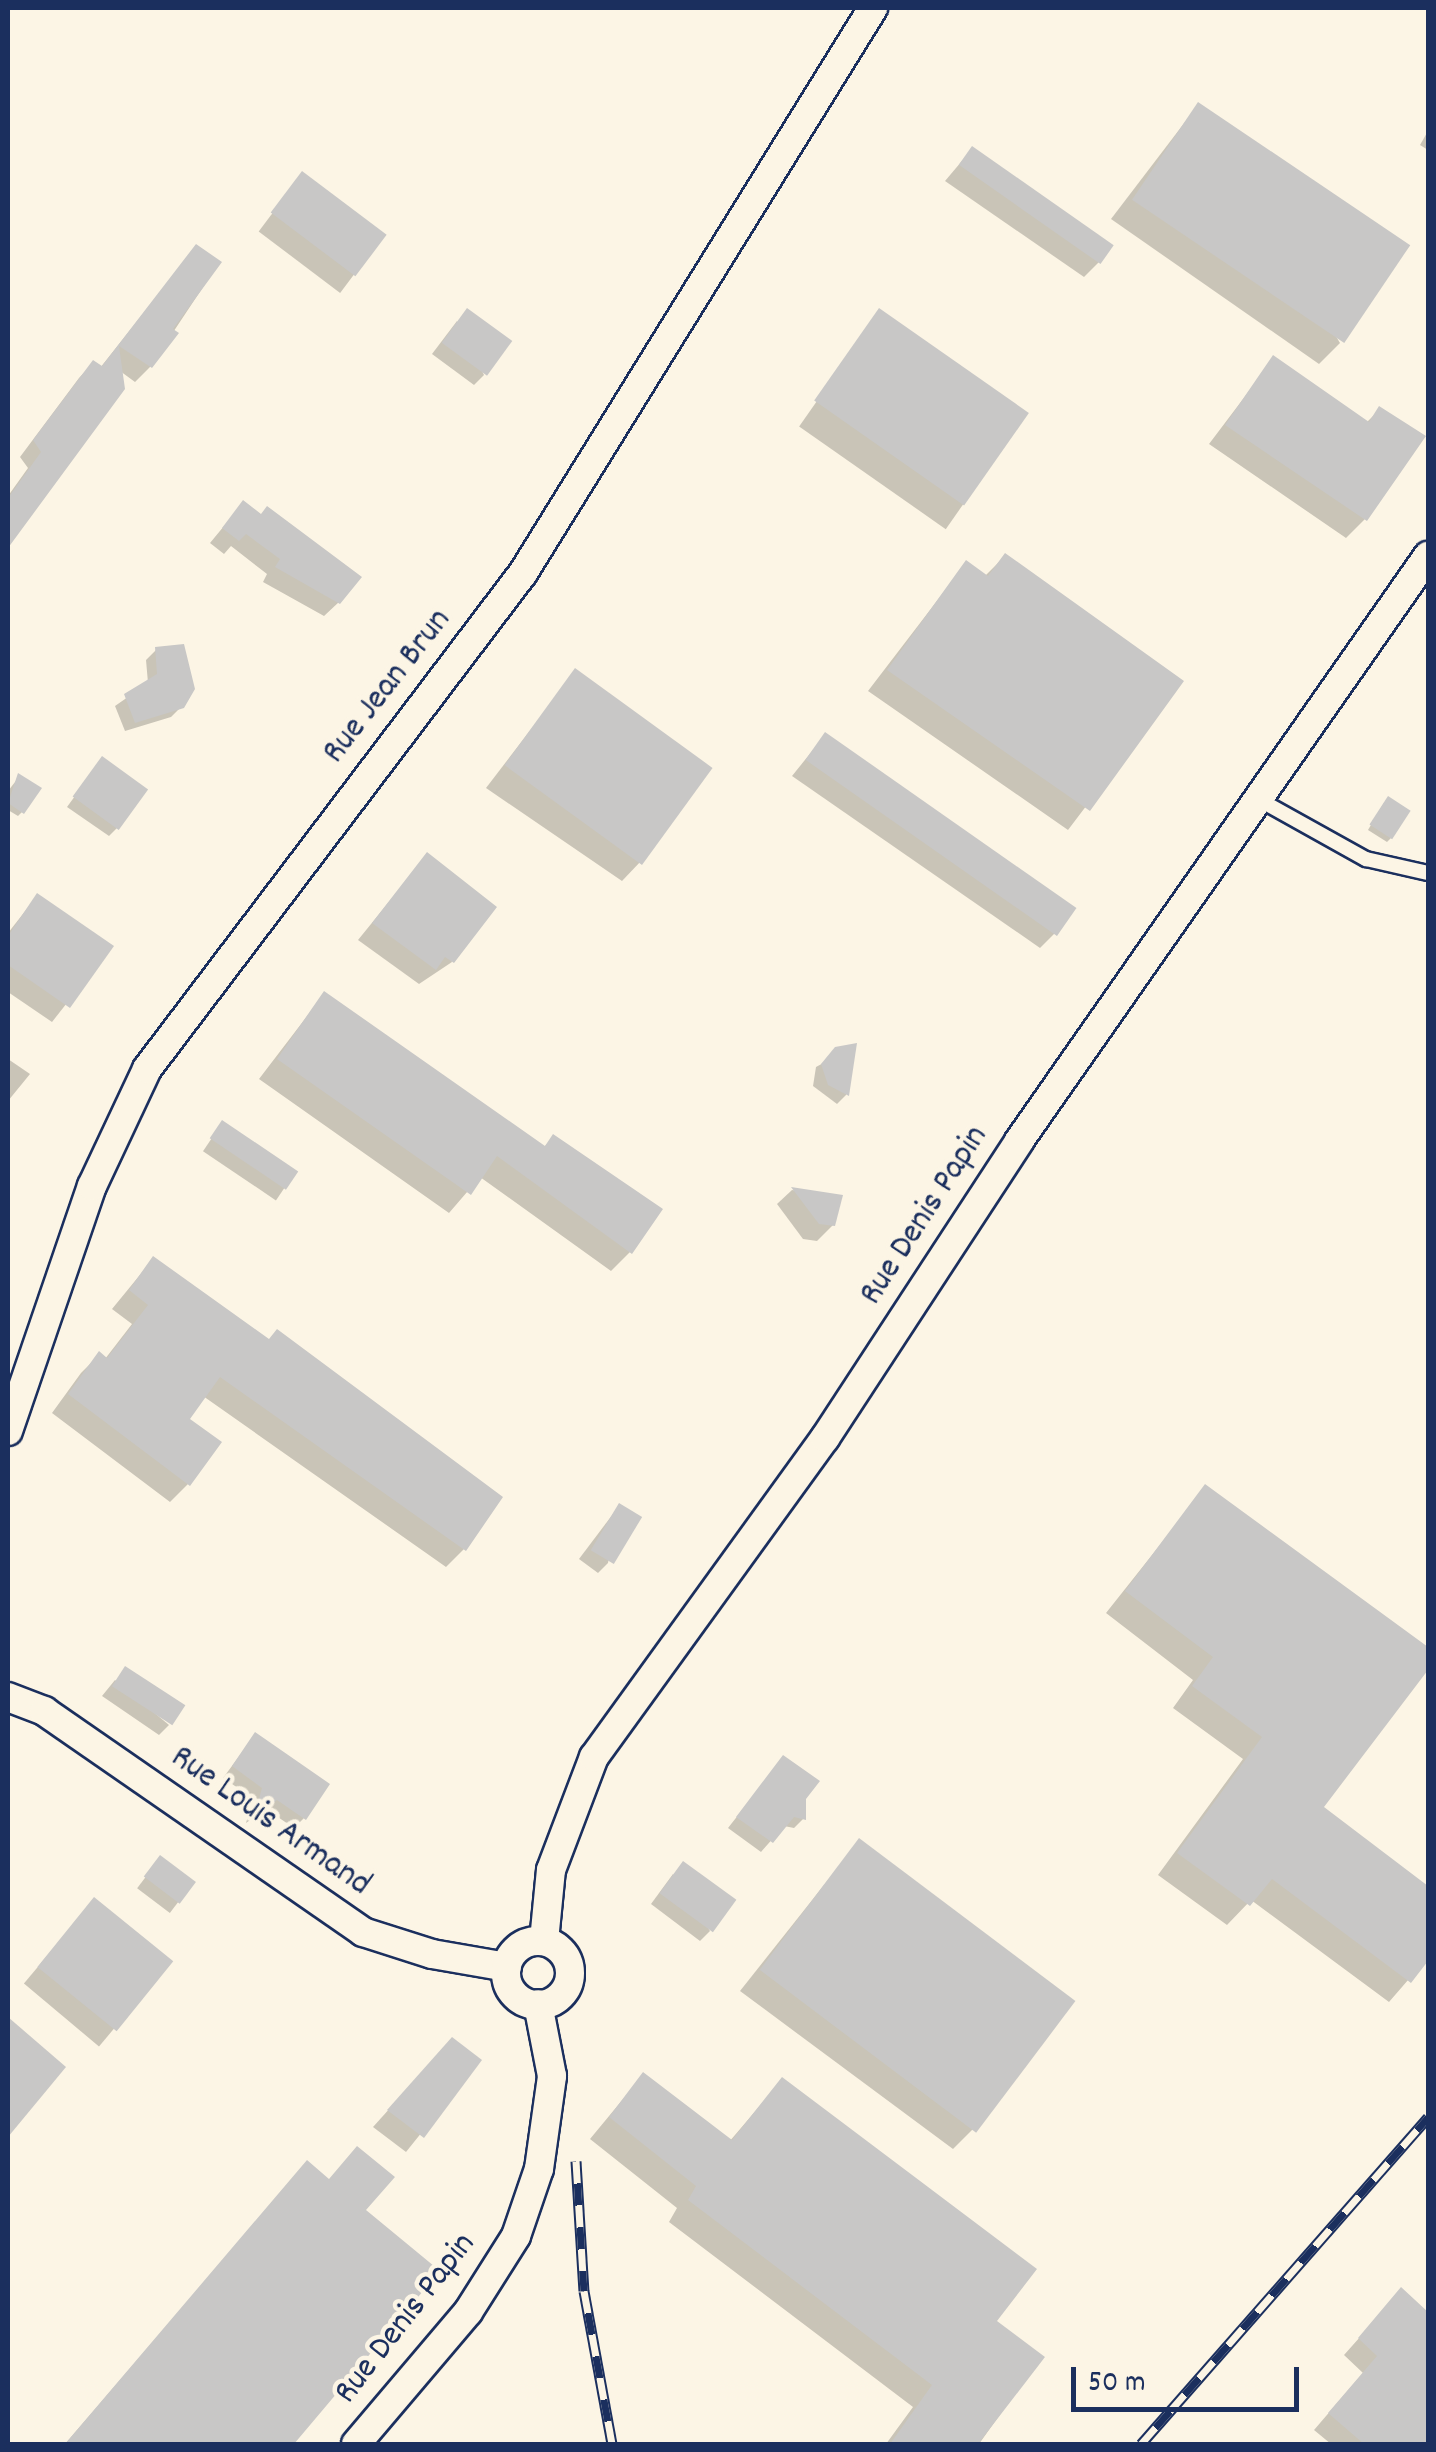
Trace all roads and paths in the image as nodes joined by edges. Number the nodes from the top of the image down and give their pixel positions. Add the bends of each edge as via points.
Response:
1 (874, 8) edge
2 (1428, 556) edge
3 (1258, 800) junction
4 (1428, 873) edge
5 (8, 1431) edge
6 (8, 1697) edge
7 (544, 1941) junction
8 (507, 1966) junction
9 (538, 2004) junction
10 (356, 2444) edge

1 - 5 street, Rue Jean Brun via 522,573 147,1068 92,1186
2 - 3 street, Rue Denis Papin
3 - 4 lane via 1366,859
3 - 7 street, Rue Denis Papin via 1019,1141 825,1438 594,1756 551,1870
6 - 8 street, Rue Louis Armand via 44,1711 363,1932
7 - 8 street via 520,1946
7 - 9 street via 566,1957 570,1978 560,1996
8 - 9 street via 513,1993
9 - 10 street, Rue Denis Papin via 552,2076 539,2169 516,2236 468,2312

